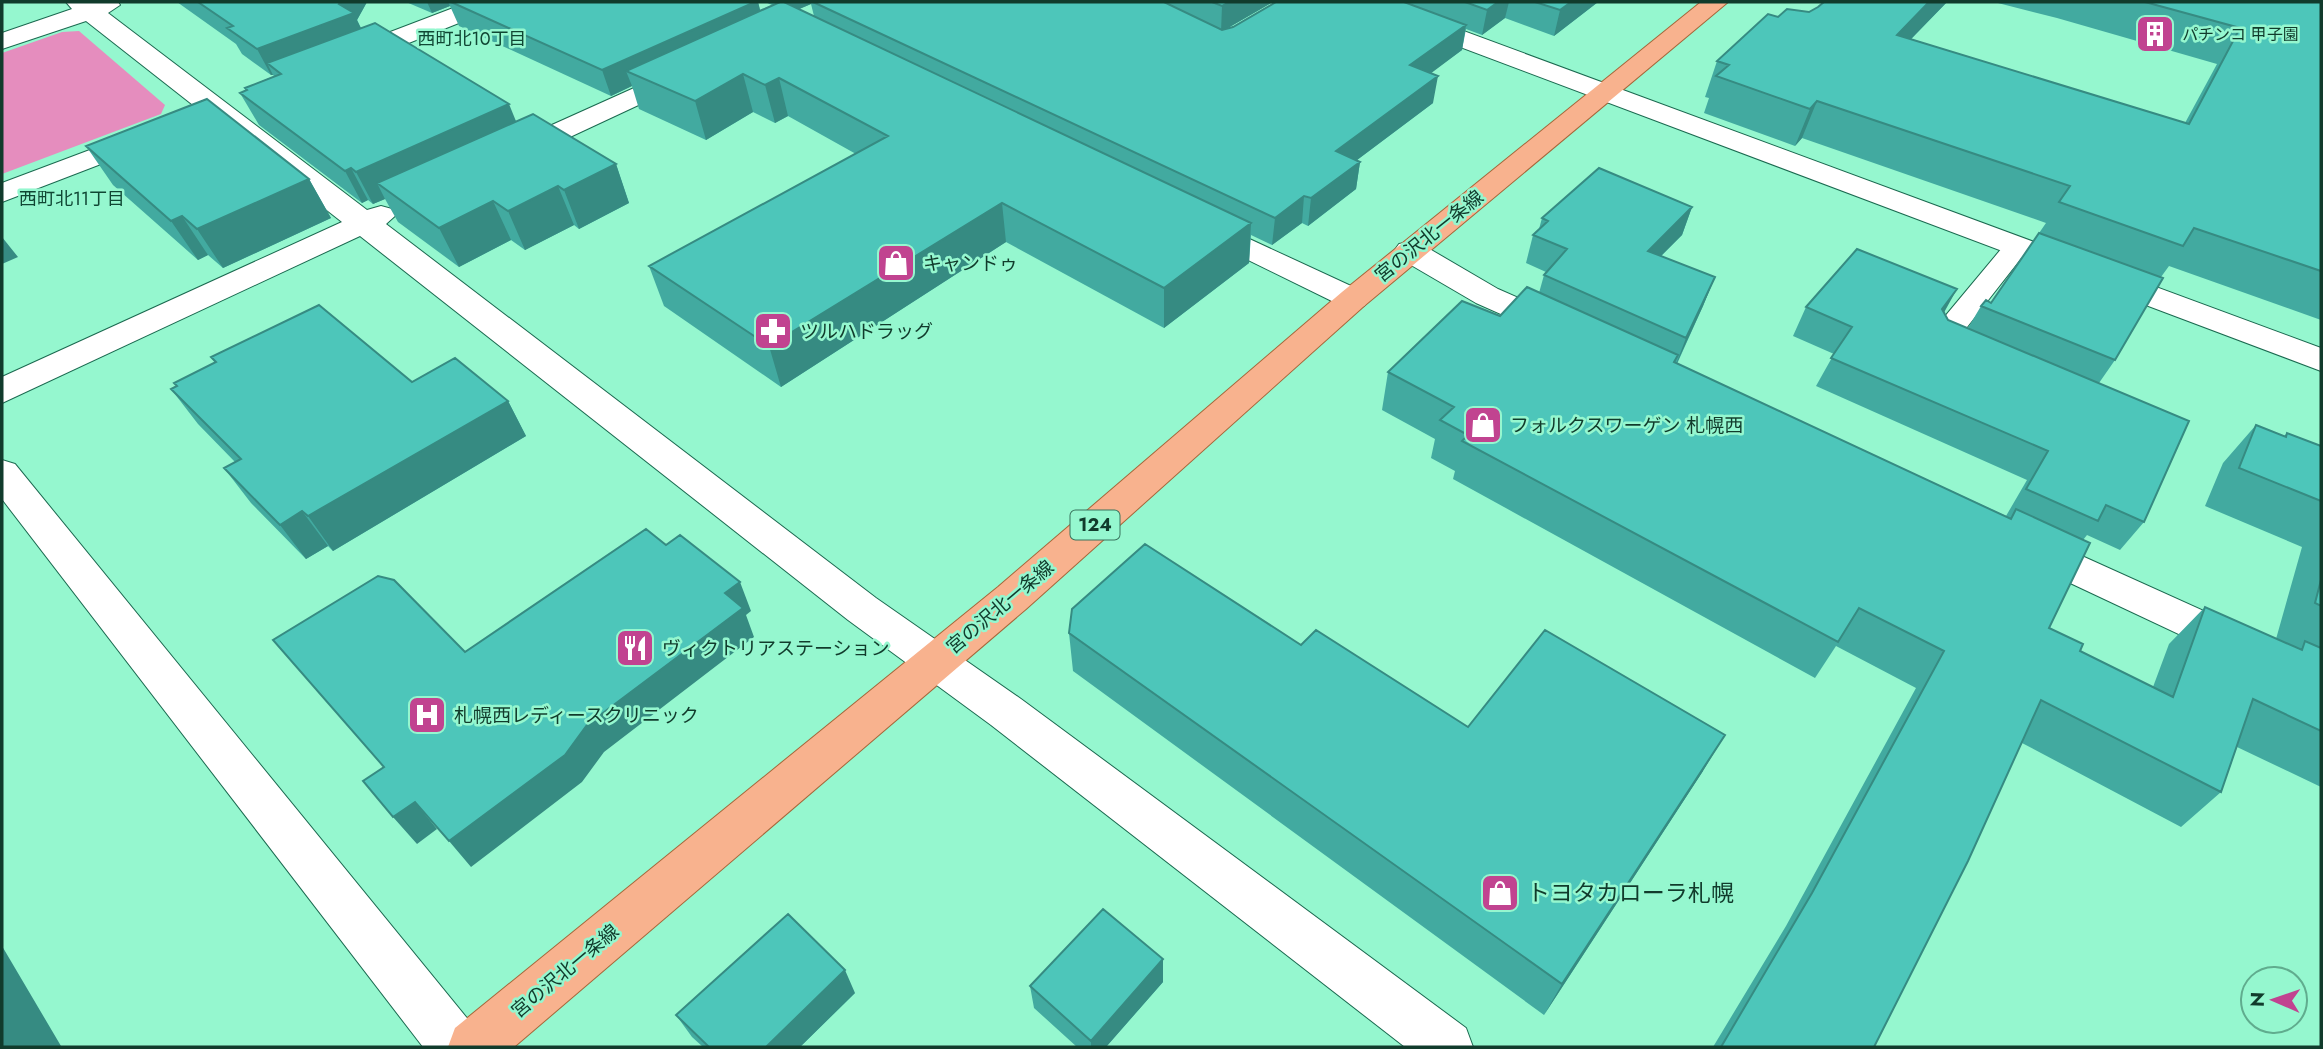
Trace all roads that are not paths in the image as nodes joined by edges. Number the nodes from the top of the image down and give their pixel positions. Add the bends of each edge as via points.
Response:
1 (490, 2) edge
2 (1363, 2) edge
3 (1716, 2) edge
4 (95, 5) edge
5 (2, 41) edge
6 (713, 60) edge
7 (334, 63) edge
8 (1604, 92) junction
9 (166, 129) edge
10 (488, 165) edge
11 (2, 193) edge
12 (400, 206) edge
13 (1172, 211) edge
14 (362, 223) junction
15 (2016, 248) junction
16 (1410, 251) junction
17 (1353, 299) junction
18 (1588, 343) edge
19 (1990, 360) edge
20 (2321, 360) edge
21 (2, 391) edge
22 (2, 473) edge
23 (2005, 536) edge
24 (934, 662) junction
25 (2321, 683) edge
26 (456, 1047) edge
27 (474, 1047) edge
28 (1447, 1047) edge

1 - 7 street
2 - 8 street
3 - 8 main road, 宮の沢北一条線 / 124
4 - 5 street
4 - 14 street
6 - 10 street
8 - 15 street
8 - 16 main road, 宮の沢北一条線 / 124
9 - 11 street
12 - 14 street
13 - 17 street
14 - 21 street
14 - 24 street
15 - 19 lane via 1941,339
15 - 20 street
16 - 17 main road, 宮の沢北一条線 / 124
16 - 18 street via 1487,296
17 - 24 main road, 宮の沢北一条線 / 124
22 - 26 street
23 - 25 street
24 - 27 main road, 宮の沢北一条線 / 124
24 - 28 street

